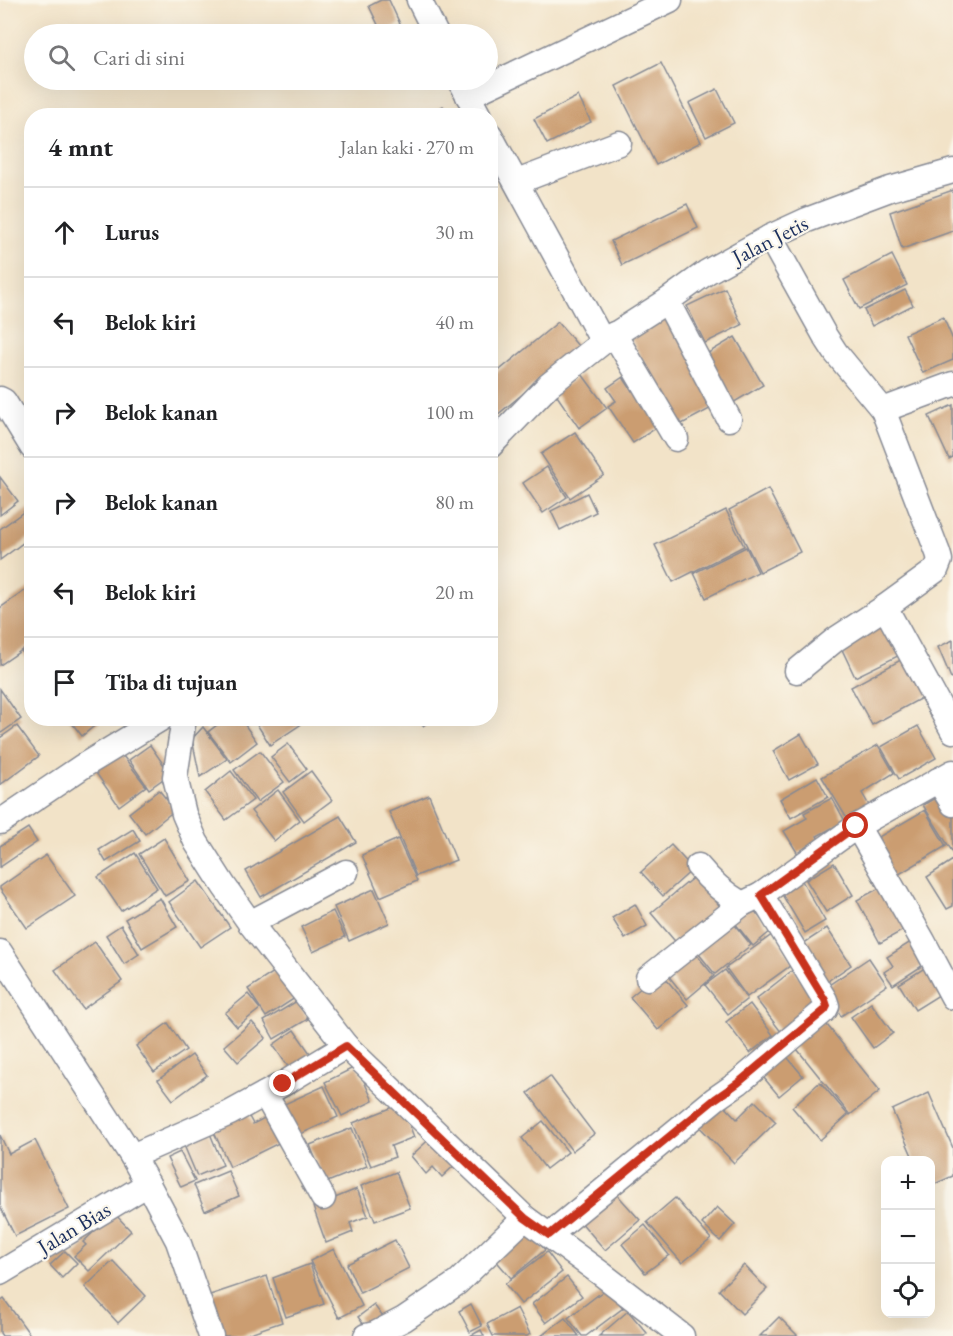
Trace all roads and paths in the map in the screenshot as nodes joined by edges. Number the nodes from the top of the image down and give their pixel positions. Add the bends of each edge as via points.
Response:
1 (418, 0) edge
2 (670, 0) edge
3 (431, 24) edge
4 (498, 83) edge
5 (484, 90) edge
6 (469, 97) edge
7 (619, 143) dead end
8 (498, 150) edge
9 (953, 171) edge
10 (517, 182) junction
11 (770, 237) junction
12 (668, 302) junction
13 (609, 338) junction
14 (953, 384) edge
15 (0, 399) edge
16 (883, 410) junction
17 (729, 418) dead end
18 (24, 430) edge
19 (498, 438) edge
20 (676, 439) dead end
21 (885, 607) junction
22 (796, 671) dead end
23 (149, 726) edge
24 (183, 726) edge
25 (953, 731) edge
26 (945, 776) edge
27 (953, 804) edge
28 (0, 822) edge
29 (856, 826) junction
30 (698, 866) dead end
31 (346, 872) dead end
32 (752, 900) junction
33 (250, 923) junction
34 (0, 952) edge
35 (648, 978) dead end
36 (953, 997) edge
37 (346, 1046) junction
38 (265, 1094) junction
39 (132, 1156) junction
40 (148, 1184) junction
41 (323, 1198) dead end
42 (525, 1218) junction
43 (549, 1235) junction
44 (0, 1273) edge
45 (211, 1336) edge
46 (366, 1336) edge
47 (682, 1336) edge

1 - 3 street
2 - 4 street
5 - 6 street
7 - 10 street
8 - 10 street
9 - 11 street, Jalan Jetis via 890,189
10 - 13 street
11 - 12 street, Jalan Jetis via 707,272
11 - 16 street via 836,353
12 - 13 street, Jalan Jetis
12 - 17 street
13 - 19 street, Jalan Jetis via 549,385
13 - 20 street
14 - 16 street
15 - 18 street
16 - 21 street via 940,560 936,570
21 - 22 street
21 - 25 street
23 - 28 street
24 - 33 street via 174,777 184,814 196,842
26 - 27 street
26 - 29 street
29 - 32 street
29 - 36 street
30 - 32 street via 730,897
31 - 33 street
32 - 35 street
32 - 43 street via 825,1000 825,1010
33 - 37 street
34 - 39 street
37 - 38 street
37 - 42 street
38 - 39 street
38 - 41 street
39 - 40 street
40 - 44 street, Jalan Bias
40 - 45 street via 178,1241
42 - 43 street
42 - 46 street via 457,1283 404,1319
43 - 47 street

